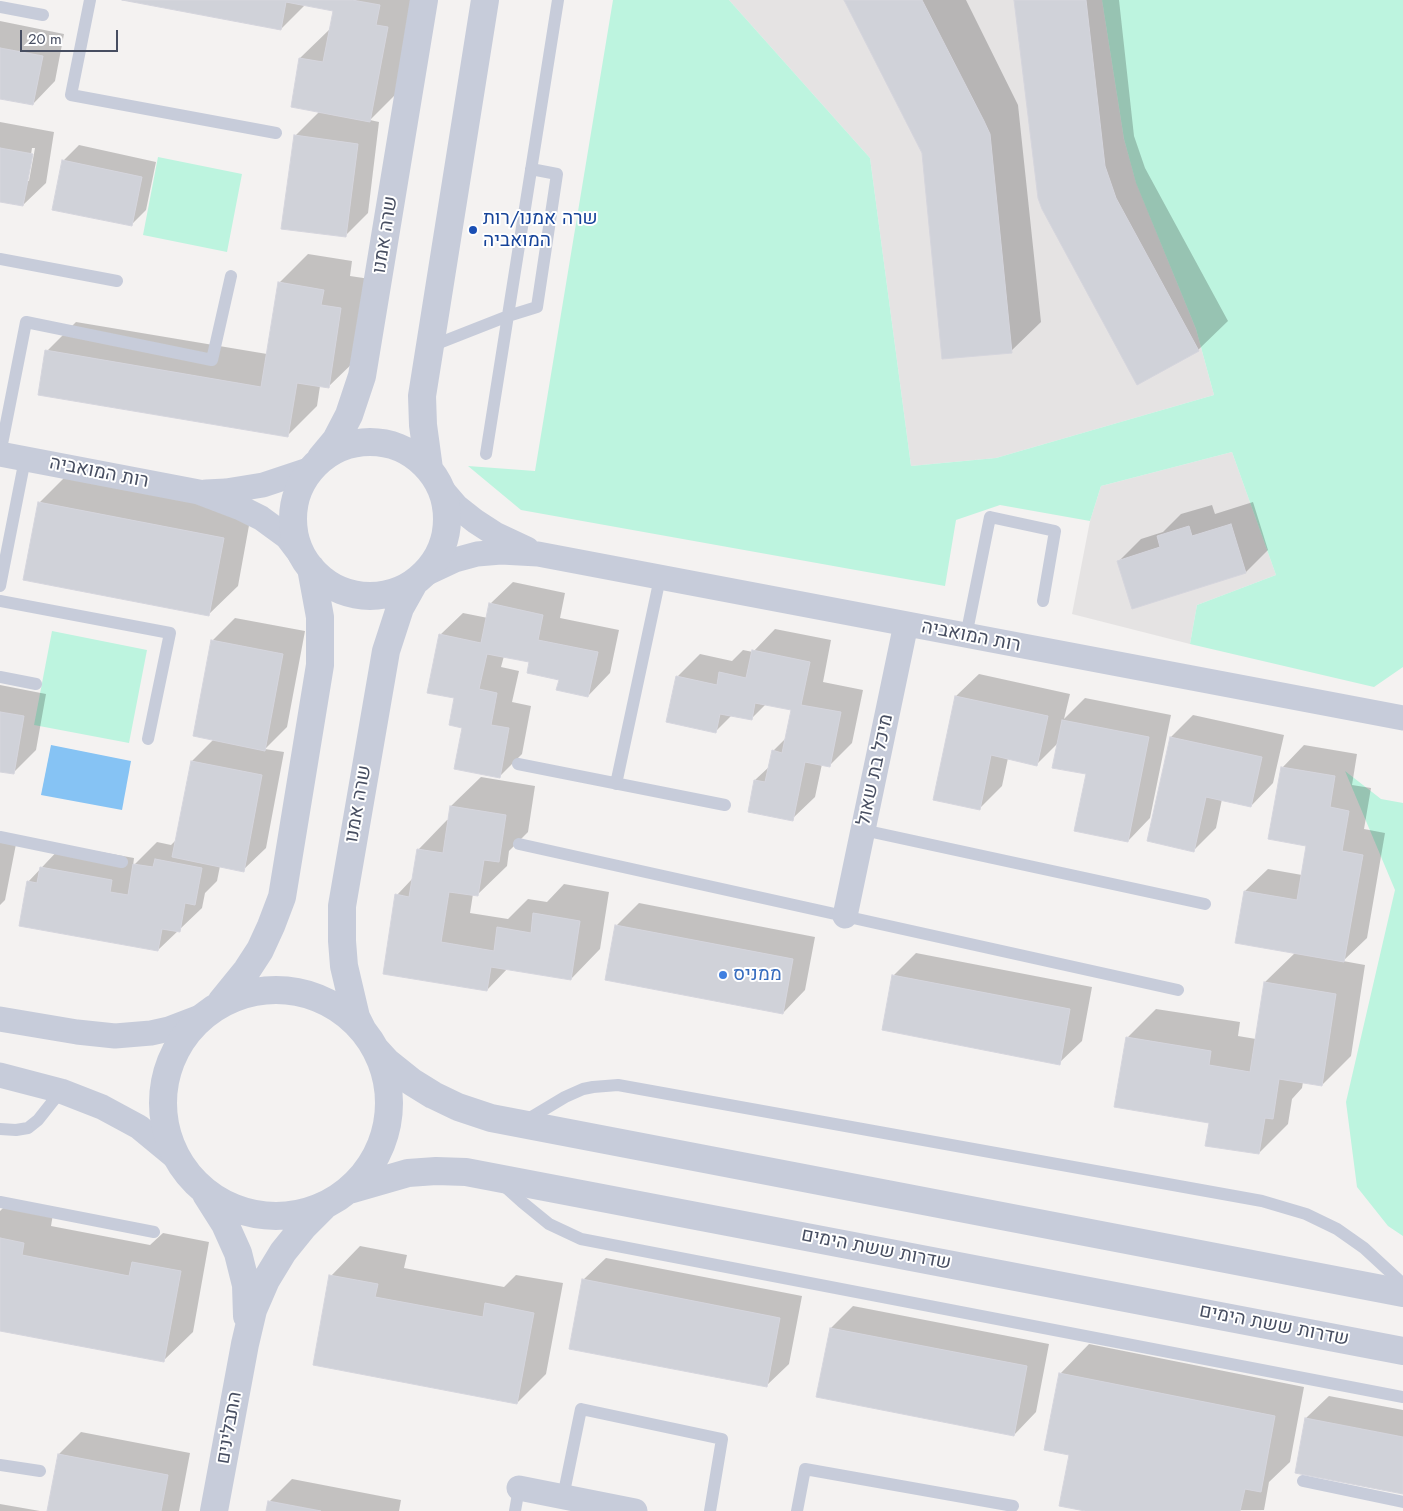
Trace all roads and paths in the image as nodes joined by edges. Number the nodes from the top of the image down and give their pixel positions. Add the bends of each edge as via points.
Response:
1 (90, 0) edge
2 (424, 0) edge
3 (485, 0) edge
4 (558, 0) edge
5 (0, 7) edge
6 (44, 15) dead end
7 (276, 133) dead end
8 (531, 169) junction
9 (0, 260) edge
10 (231, 276) dead end
11 (117, 281) dead end
12 (508, 316) junction
13 (429, 347) junction
14 (0, 454) edge
15 (486, 454) dead end
16 (24, 459) junction
17 (315, 464) junction
18 (434, 477) junction
19 (199, 492) junction
20 (538, 554) junction
21 (307, 563) junction
22 (660, 578) junction
23 (418, 579) junction
24 (0, 586) edge
25 (1043, 600) dead end
26 (0, 601) edge
27 (906, 624) junction
28 (966, 636) junction
29 (0, 677) edge
30 (36, 684) dead end
31 (1403, 718) edge
32 (148, 739) dead end
33 (518, 764) dead end
34 (616, 784) junction
35 (725, 805) dead end
36 (863, 830) junction
37 (0, 837) edge
38 (518, 844) dead end
39 (122, 862) dead end
40 (1205, 904) dead end
41 (845, 916) junction
42 (1178, 990) dead end
43 (211, 1011) junction
44 (0, 1020) edge
45 (369, 1040) junction
46 (0, 1075) edge
47 (61, 1091) junction
48 (519, 1124) junction
49 (0, 1129) edge
50 (179, 1160) junction
51 (494, 1177) junction
52 (202, 1188) junction
53 (339, 1196) junction
54 (0, 1202) edge
55 (154, 1232) dead end
56 (1403, 1284) edge
57 (1403, 1293) edge
58 (245, 1344) junction
59 (1403, 1351) edge
60 (1403, 1397) edge
61 (0, 1465) edge
62 (40, 1471) dead end
63 (1304, 1480) dead end
64 (563, 1497) junction
65 (517, 1500) edge
66 (1403, 1502) edge
67 (1013, 1506) dead end
68 (214, 1511) edge
69 (635, 1511) edge
70 (710, 1511) edge
71 (797, 1511) edge

1 - 7 lane via 71,95
2 - 17 street, שרה אמנו via 363,371 349,414 336,440
3 - 13 street
4 - 8 lane
5 - 6 lane
8 - 12 lane
8 - 12 lane via 557,174 538,307
9 - 11 lane
10 - 14 lane via 212,360 26,322
12 - 13 lane
12 - 15 lane
13 - 18 street via 422,406
14 - 16 street, רות המואביה
16 - 19 street, רות המואביה
16 - 24 lane
17 - 18 street via 341,447 376,442 399,448 420,460
17 - 19 street, רות המואביה via 251,488
17 - 21 street via 299,489 293,512 295,536
18 - 20 street, רות המואביה via 456,506 475,521
18 - 23 street via 446,508 444,538 435,559
19 - 21 street, רות המואביה via 261,518 287,538
20 - 22 street, רות המואביה
20 - 23 street, רות המואביה via 477,554 444,564
21 - 23 street via 329,585 363,595 387,594
21 - 43 street via 320,617 320,665 282,897 260,950
22 - 27 street, רות המואביה
22 - 34 lane
23 - 45 street, שרה אמנו via 400,608 386,650 342,906 344,966 356,1018
25 - 28 lane via 1055,531 990,516
26 - 32 lane via 170,633
27 - 28 street, רות המואביה
27 - 36 street, מיכל בת שאול
28 - 31 street, רות המואביה
29 - 30 lane
33 - 34 lane
34 - 35 lane
36 - 40 lane
36 - 41 street, מיכל בת שאול
37 - 39 lane
38 - 41 lane
41 - 42 lane
43 - 44 street via 169,1029 115,1036
43 - 45 street via 251,992 303,993 335,1007 349,1017
43 - 50 street via 190,1029 180,1043 166,1076 166,1127
45 - 48 street via 387,1062 444,1102
45 - 53 street, שרה אמנו via 384,1070 388,1087 386,1130 362,1177
46 - 47 street
47 - 49 lane via 48,1110 28,1128
47 - 50 street via 102,1107 138,1127
48 - 56 lane via 578,1091 618,1085 1262,1201 1306,1214 1337,1229 1364,1248
48 - 57 street
50 - 52 street
51 - 53 street, שדרות ששת הימים via 450,1171 422,1172 394,1176
51 - 59 street, שדרות ששת הימים
51 - 60 lane via 549,1224 581,1239
52 - 53 street, שדרות ששת הימים via 233,1207 284,1216 301,1213
52 - 58 street, התבלינים via 225,1224 243,1268 248,1304
53 - 58 street, התבלינים via 304,1226 274,1266 253,1310
54 - 55 lane
58 - 68 street, התבלינים
61 - 62 lane
63 - 66 lane
64 - 65 street
64 - 69 street
64 - 70 lane via 581,1409 722,1439
67 - 71 lane via 805,1469

